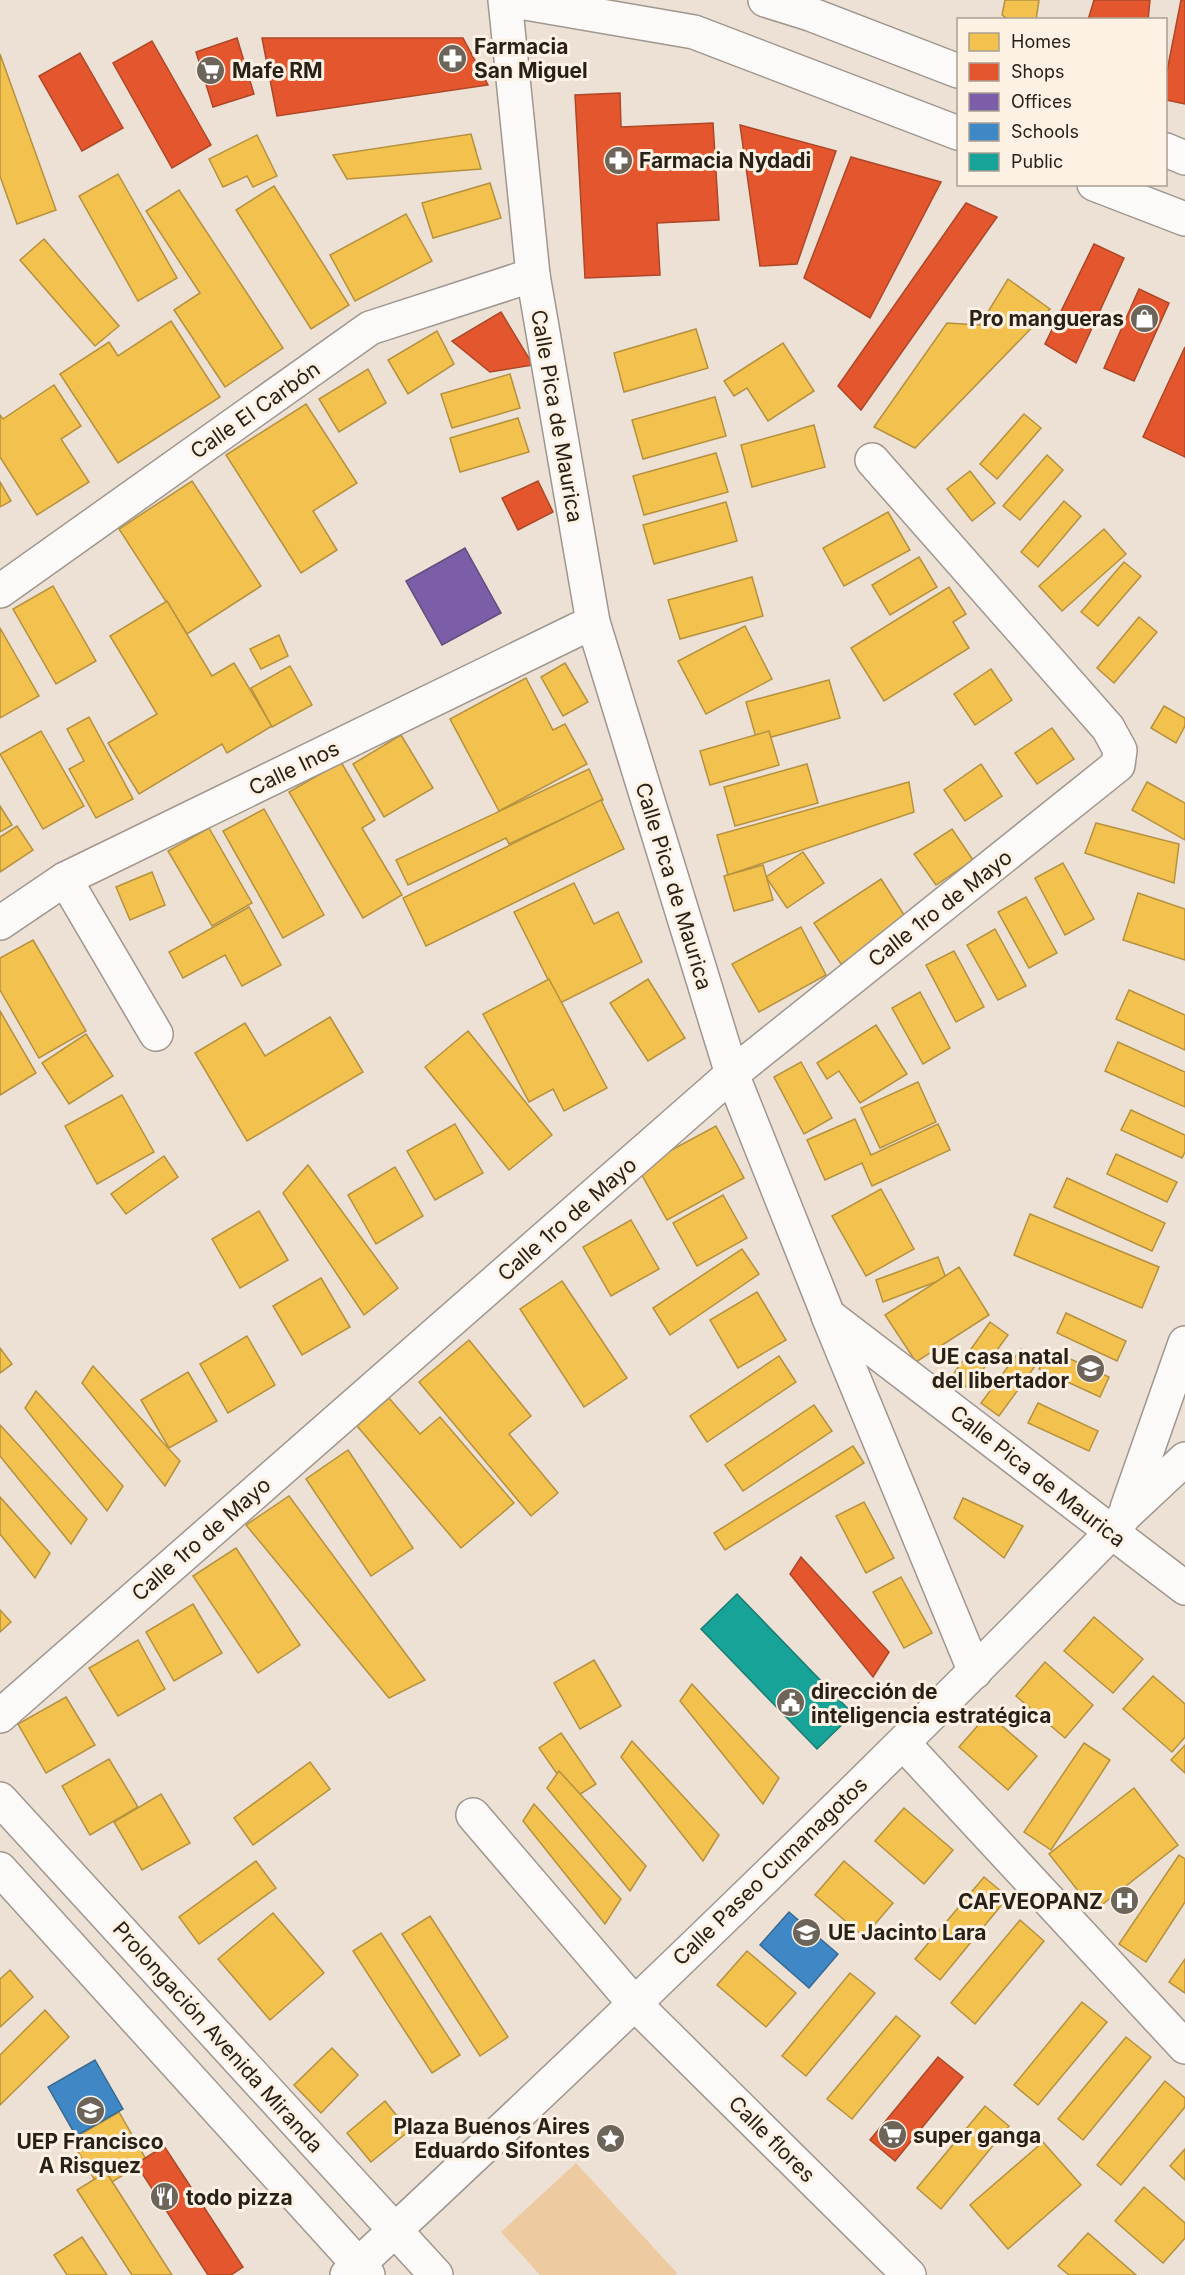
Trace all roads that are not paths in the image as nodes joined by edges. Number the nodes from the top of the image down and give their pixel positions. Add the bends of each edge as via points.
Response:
1 (507, 0) edge
2 (765, 0) edge
3 (957, 71) edge
4 (957, 133) edge
5 (1167, 150) edge
6 (1185, 158) edge
7 (1099, 186) edge
8 (1185, 219) edge
9 (533, 275) junction
10 (872, 460) dead end
11 (0, 591) edge
12 (593, 622) junction
13 (65, 879) junction
14 (0, 923) edge
15 (156, 1034) dead end
16 (732, 1074) junction
17 (828, 1315) junction
18 (1185, 1343) edge
19 (1185, 1459) edge
20 (1118, 1524) junction
21 (1185, 1588) edge
22 (975, 1672) junction
23 (0, 1716) edge
24 (903, 1743) junction
25 (0, 1799) edge
26 (473, 1815) dead end
27 (0, 1869) edge
28 (634, 2002) junction
29 (1185, 2047) edge
30 (395, 2231) junction
31 (357, 2272) edge
32 (436, 2275) edge
33 (909, 2275) edge

1 - 4 street via 694,32
1 - 9 street, Calle Pica de Maurica
2 - 3 street
5 - 6 street
7 - 8 street
9 - 11 street, Calle El Carbón via 370,328
9 - 12 street, Calle Pica de Maurica
10 - 16 street, Calle 1ro de Mayo via 1108,729 1120,750 1118,765
12 - 13 street, Calle Inos
12 - 16 street, Calle Pica de Maurica
13 - 14 street, Calle Inos
13 - 15 street
16 - 17 street, Calle Pica de Maurica
16 - 23 street, Calle 1ro de Mayo
17 - 20 street, Calle Pica de Maurica
17 - 22 street
18 - 20 street
19 - 20 street, Calle Paseo Cumanagotos
20 - 21 street, Calle Pica de Maurica
20 - 22 street, Calle Paseo Cumanagotos
22 - 24 street, Calle Paseo Cumanagotos
24 - 28 street, Calle Paseo Cumanagotos
24 - 29 street
25 - 30 street, Prolongación Avenida Miranda
26 - 28 street, Calle flores
27 - 31 street
28 - 30 street, Calle Paseo Cumanagotos
28 - 33 street, Calle flores
30 - 31 street, Calle Paseo Cumanagotos
30 - 32 street, Prolongación Avenida Miranda

